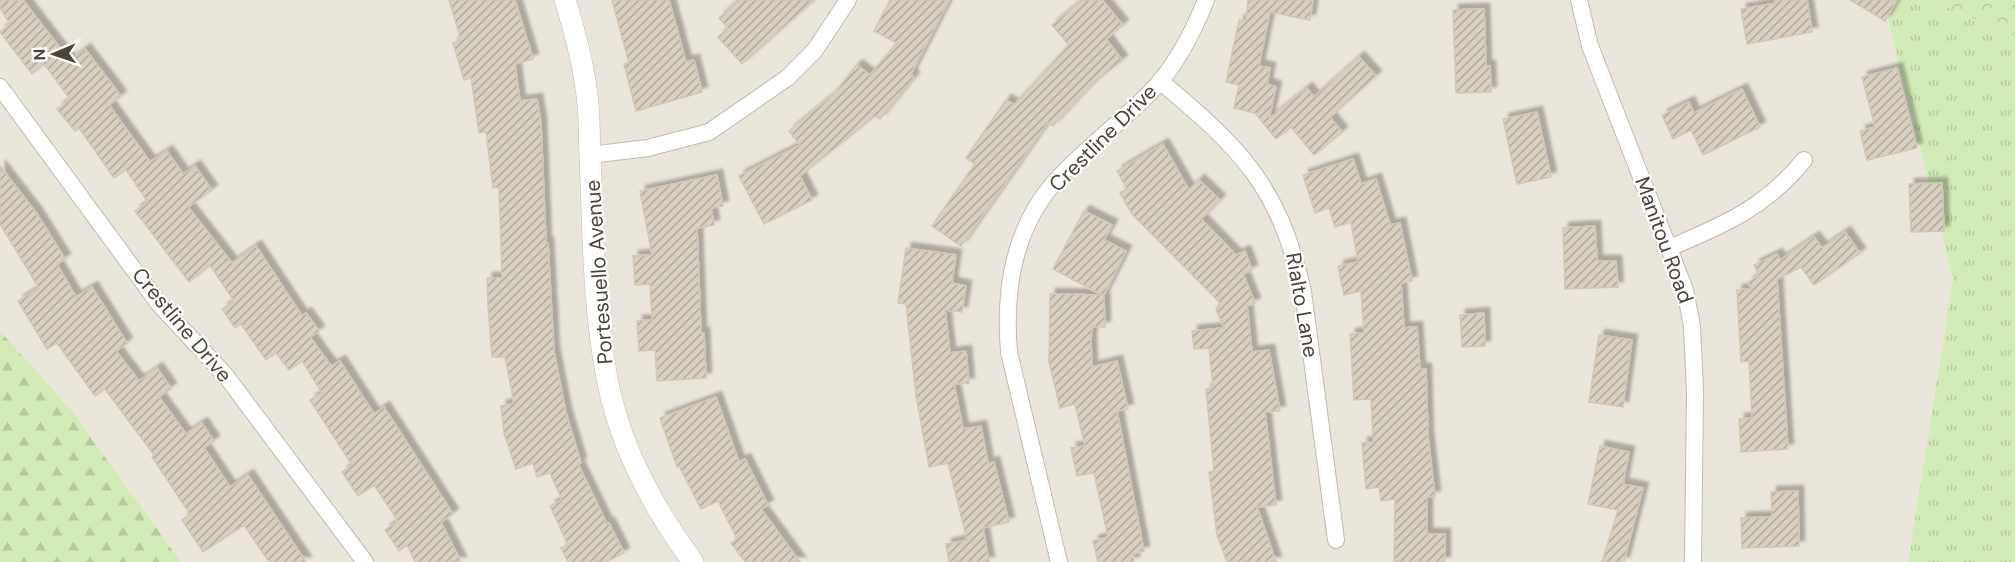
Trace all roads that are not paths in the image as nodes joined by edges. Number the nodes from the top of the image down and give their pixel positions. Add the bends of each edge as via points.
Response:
1 (565, 0) edge
2 (848, 0) edge
3 (1206, 0) edge
4 (1579, 0) edge
5 (1160, 81) junction
6 (0, 87) edge
7 (590, 155) junction
8 (1804, 160) dead end
9 (1670, 248) junction
10 (1336, 540) dead end
11 (366, 562) edge
12 (693, 562) edge
13 (1059, 562) edge
14 (1693, 562) edge

1 - 7 street, Portesuello Avenue via 586,89
2 - 7 street via 815,50 787,78 709,132 648,148
3 - 5 street, Crestline Drive via 1190,36
4 - 9 street, Manitou Road via 1590,46
5 - 10 street, Rialto Lane via 1217,128 1244,157 1288,235 1303,292
5 - 13 street, Crestline Drive via 1047,192 1017,252 1009,285 1009,352
6 - 11 street, Crestline Drive via 159,304 226,376
7 - 12 street, Portesuello Avenue via 601,340 608,385 637,471 658,511
8 - 9 street via 1747,213
9 - 14 street, Manitou Road via 1685,290 1692,326

